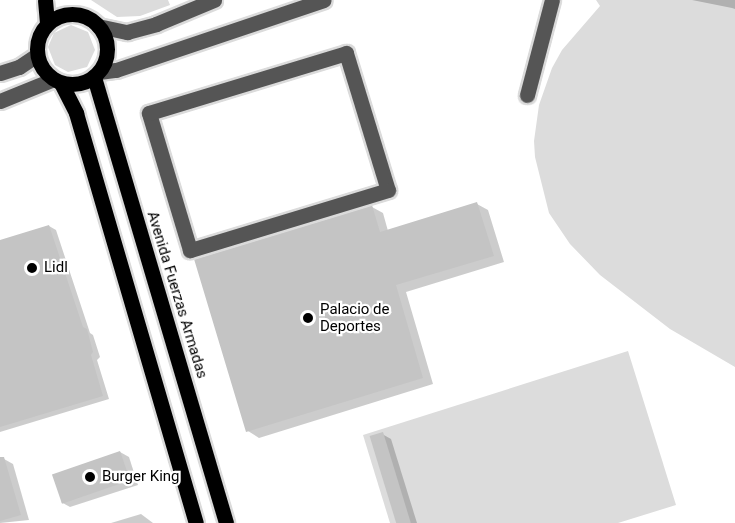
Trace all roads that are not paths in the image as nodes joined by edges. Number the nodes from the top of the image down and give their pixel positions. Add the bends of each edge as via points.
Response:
1 (45, 0) edge
2 (74, 0) edge
3 (214, 0) edge
4 (324, 0) edge
5 (552, 0) edge
6 (183, 5) edge
7 (80, 15) junction
8 (47, 24) junction
9 (98, 26) junction
10 (37, 55) junction
11 (0, 73) edge
12 (97, 74) junction
13 (58, 81) junction
14 (527, 95) dead end
15 (0, 101) edge
16 (388, 190) joint
17 (196, 523) edge
18 (226, 523) edge

1 - 8 main road
2 - 7 main road
3 - 6 street
4 - 12 street
5 - 14 street
6 - 9 street via 156,24 127,32
7 - 8 main road via 66,14
7 - 9 main road
8 - 10 main road via 38,39
9 - 12 main road via 107,49
10 - 11 street
10 - 13 main road via 43,69
12 - 13 main road via 78,84
12 - 18 main road, Avenida Fuerzas Armadas
13 - 15 street
13 - 17 main road via 76,113
16 - 16 street via 190,250 149,113 346,53

